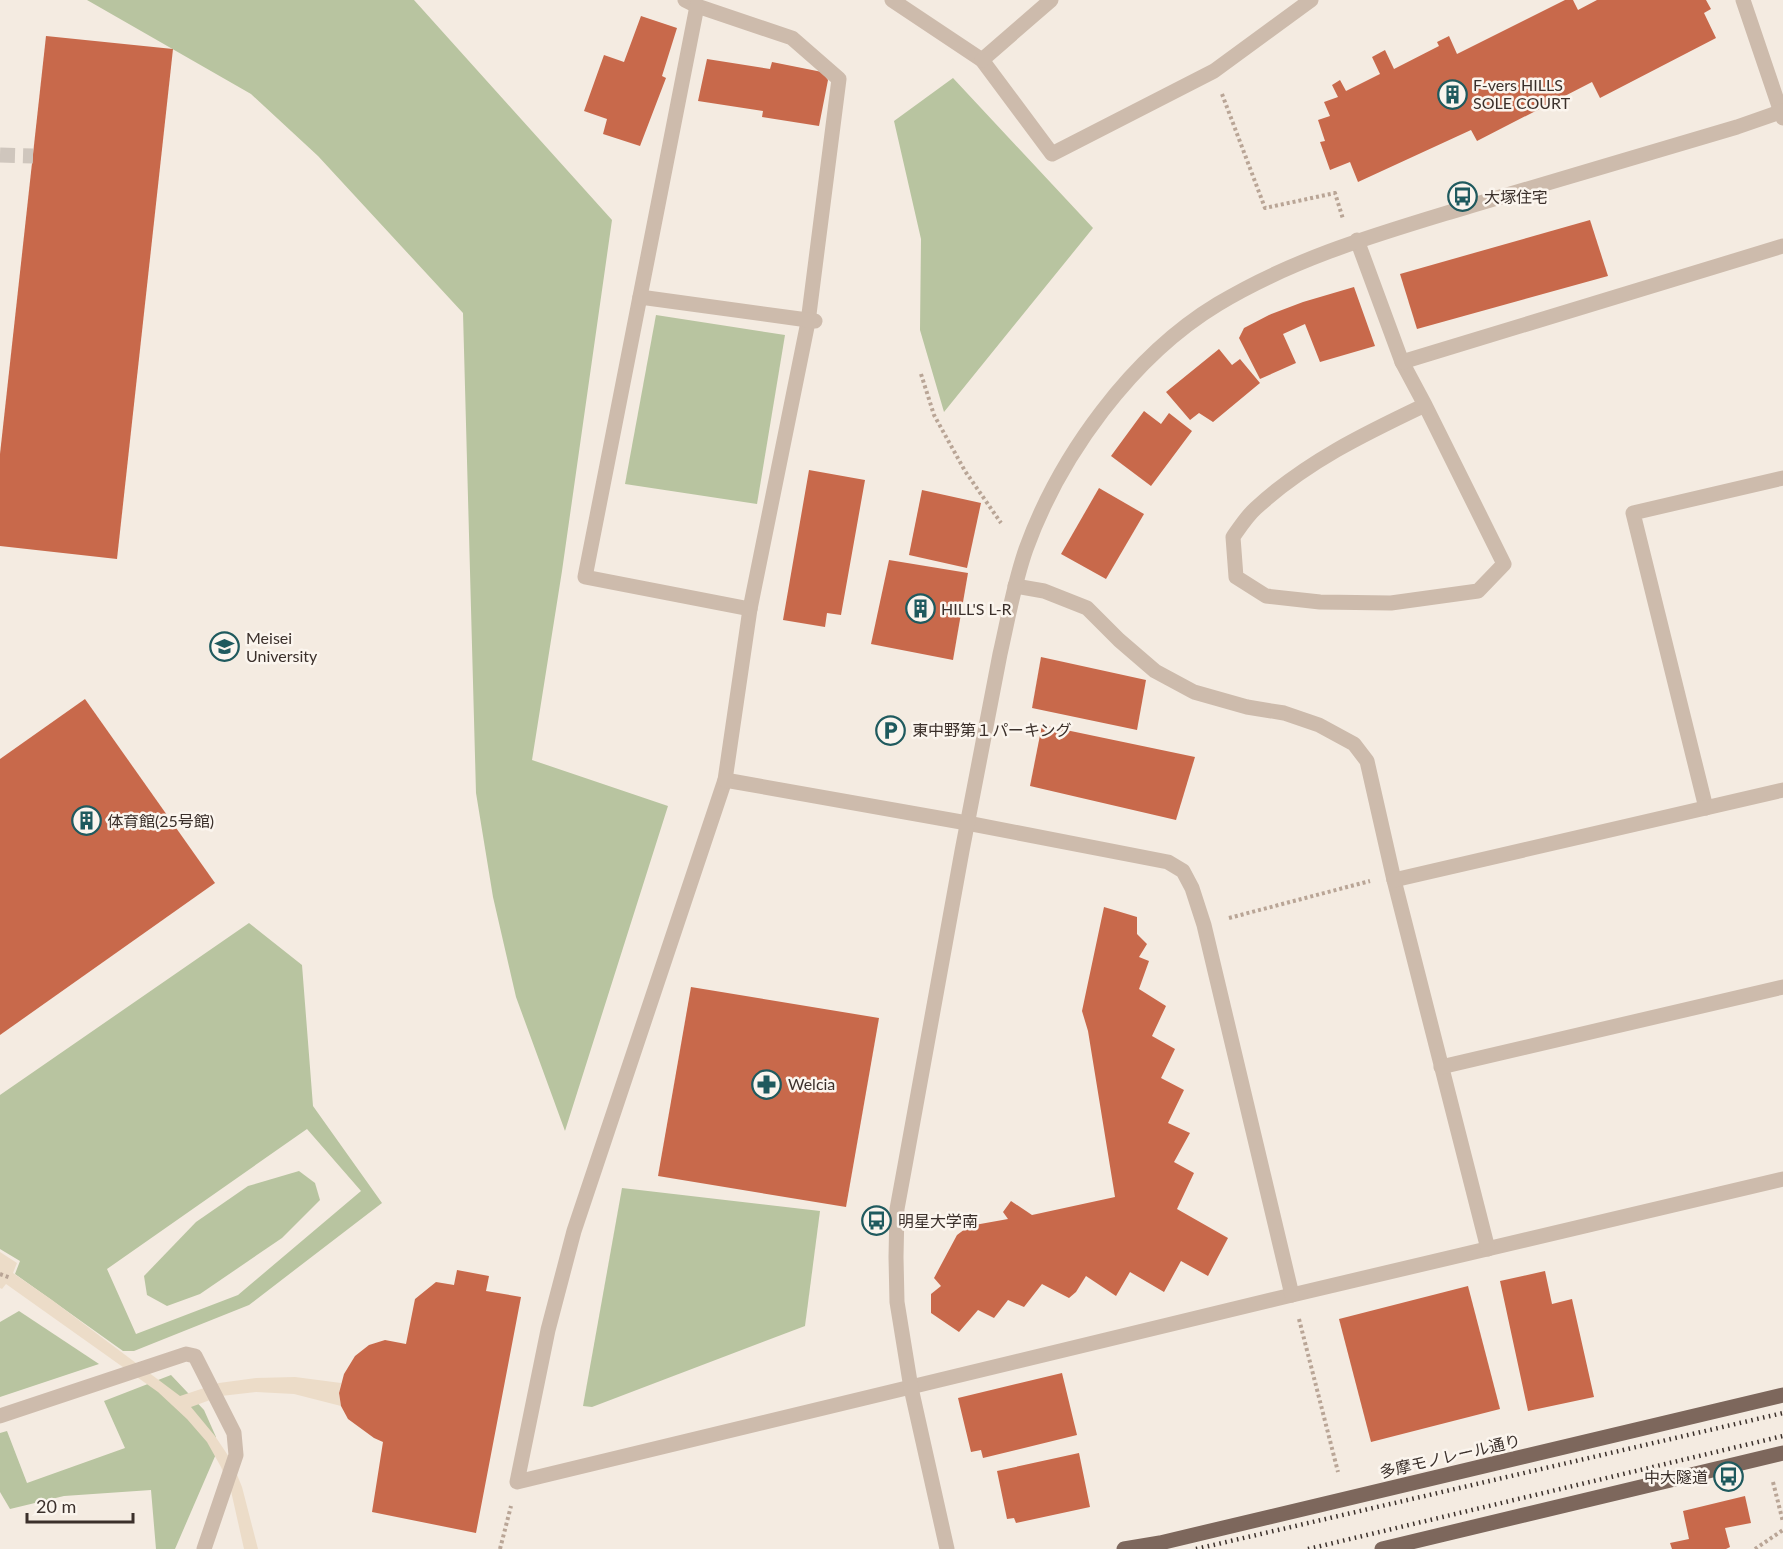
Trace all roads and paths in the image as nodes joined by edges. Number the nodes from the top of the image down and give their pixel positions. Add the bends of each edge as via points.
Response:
1 (892, 0) edge
2 (1051, 0) edge
3 (1311, 0) edge
4 (1743, 0) edge
5 (691, 3) edge
6 (982, 60) junction
7 (1214, 71) junction
8 (1782, 114) edge
9 (1344, 220) dead end
10 (1357, 240) junction
11 (1783, 246) edge
12 (640, 297) junction
13 (811, 322) junction
14 (1402, 362) junction
15 (921, 374) dead end
16 (1425, 405) junction
17 (1783, 478) edge
18 (1001, 523) dead end
19 (1015, 586) junction
20 (750, 609) junction
21 (725, 780) junction
22 (1783, 790) edge
23 (1706, 808) junction
24 (968, 823) junction
25 (1394, 880) junction
26 (1204, 924) junction
27 (1783, 987) edge
28 (1441, 1067) junction
29 (1783, 1179) edge
30 (1488, 1250) junction
31 (0, 1274) edge
32 (11, 1278) dead end
33 (1292, 1295) junction
34 (911, 1388) junction
35 (1783, 1395) edge
36 (0, 1416) edge
37 (1783, 1453) edge
38 (1338, 1472) dead end
39 (1773, 1478) dead end
40 (508, 1519) dead end
41 (1783, 1522) edge
42 (1783, 1530) edge
43 (204, 1549) edge
44 (500, 1549) edge
45 (947, 1549) edge
46 (1124, 1549) edge
47 (1382, 1549) edge
48 (1755, 1549) edge

1 - 6 street
2 - 6 street
3 - 7 street
4 - 8 street
5 - 12 street
5 - 13 street via 792,38 839,79
6 - 7 street via 1052,154
7 - 9 path via 1265,208 1335,193
8 - 10 street
10 - 14 street
10 - 19 street via 1277,271 1216,305 1154,354 1094,421 1063,469 1027,547
11 - 14 street
12 - 13 street
12 - 20 street via 585,577
13 - 20 street
14 - 16 street
15 - 18 path via 934,415 965,471
16 - 16 street via 1504,564 1478,591 1391,603 1320,602 1266,596 1236,577 1233,537 1254,509 1311,463
17 - 23 street via 1633,513
19 - 24 street
19 - 25 street via 1044,591 1087,608 1155,671 1194,692 1284,713 1319,725 1354,744 1367,761
20 - 21 street
21 - 24 street
21 - 34 street via 574,1231 548,1330 517,1482
22 - 23 street
23 - 25 street
24 - 26 street via 1168,862 1183,871
24 - 34 street via 897,1209 897,1302
25 - 26 path via 1372,881
25 - 28 street
26 - 33 street
27 - 28 street
28 - 30 street
29 - 30 street
30 - 33 street
31 - 32 path
33 - 34 street
33 - 38 path
34 - 45 street
35 - 46 main road, 多摩モノレール通り
36 - 43 street via 186,1353 195,1356 234,1433 236,1455
37 - 47 main road
39 - 41 path
40 - 44 path
42 - 48 path

